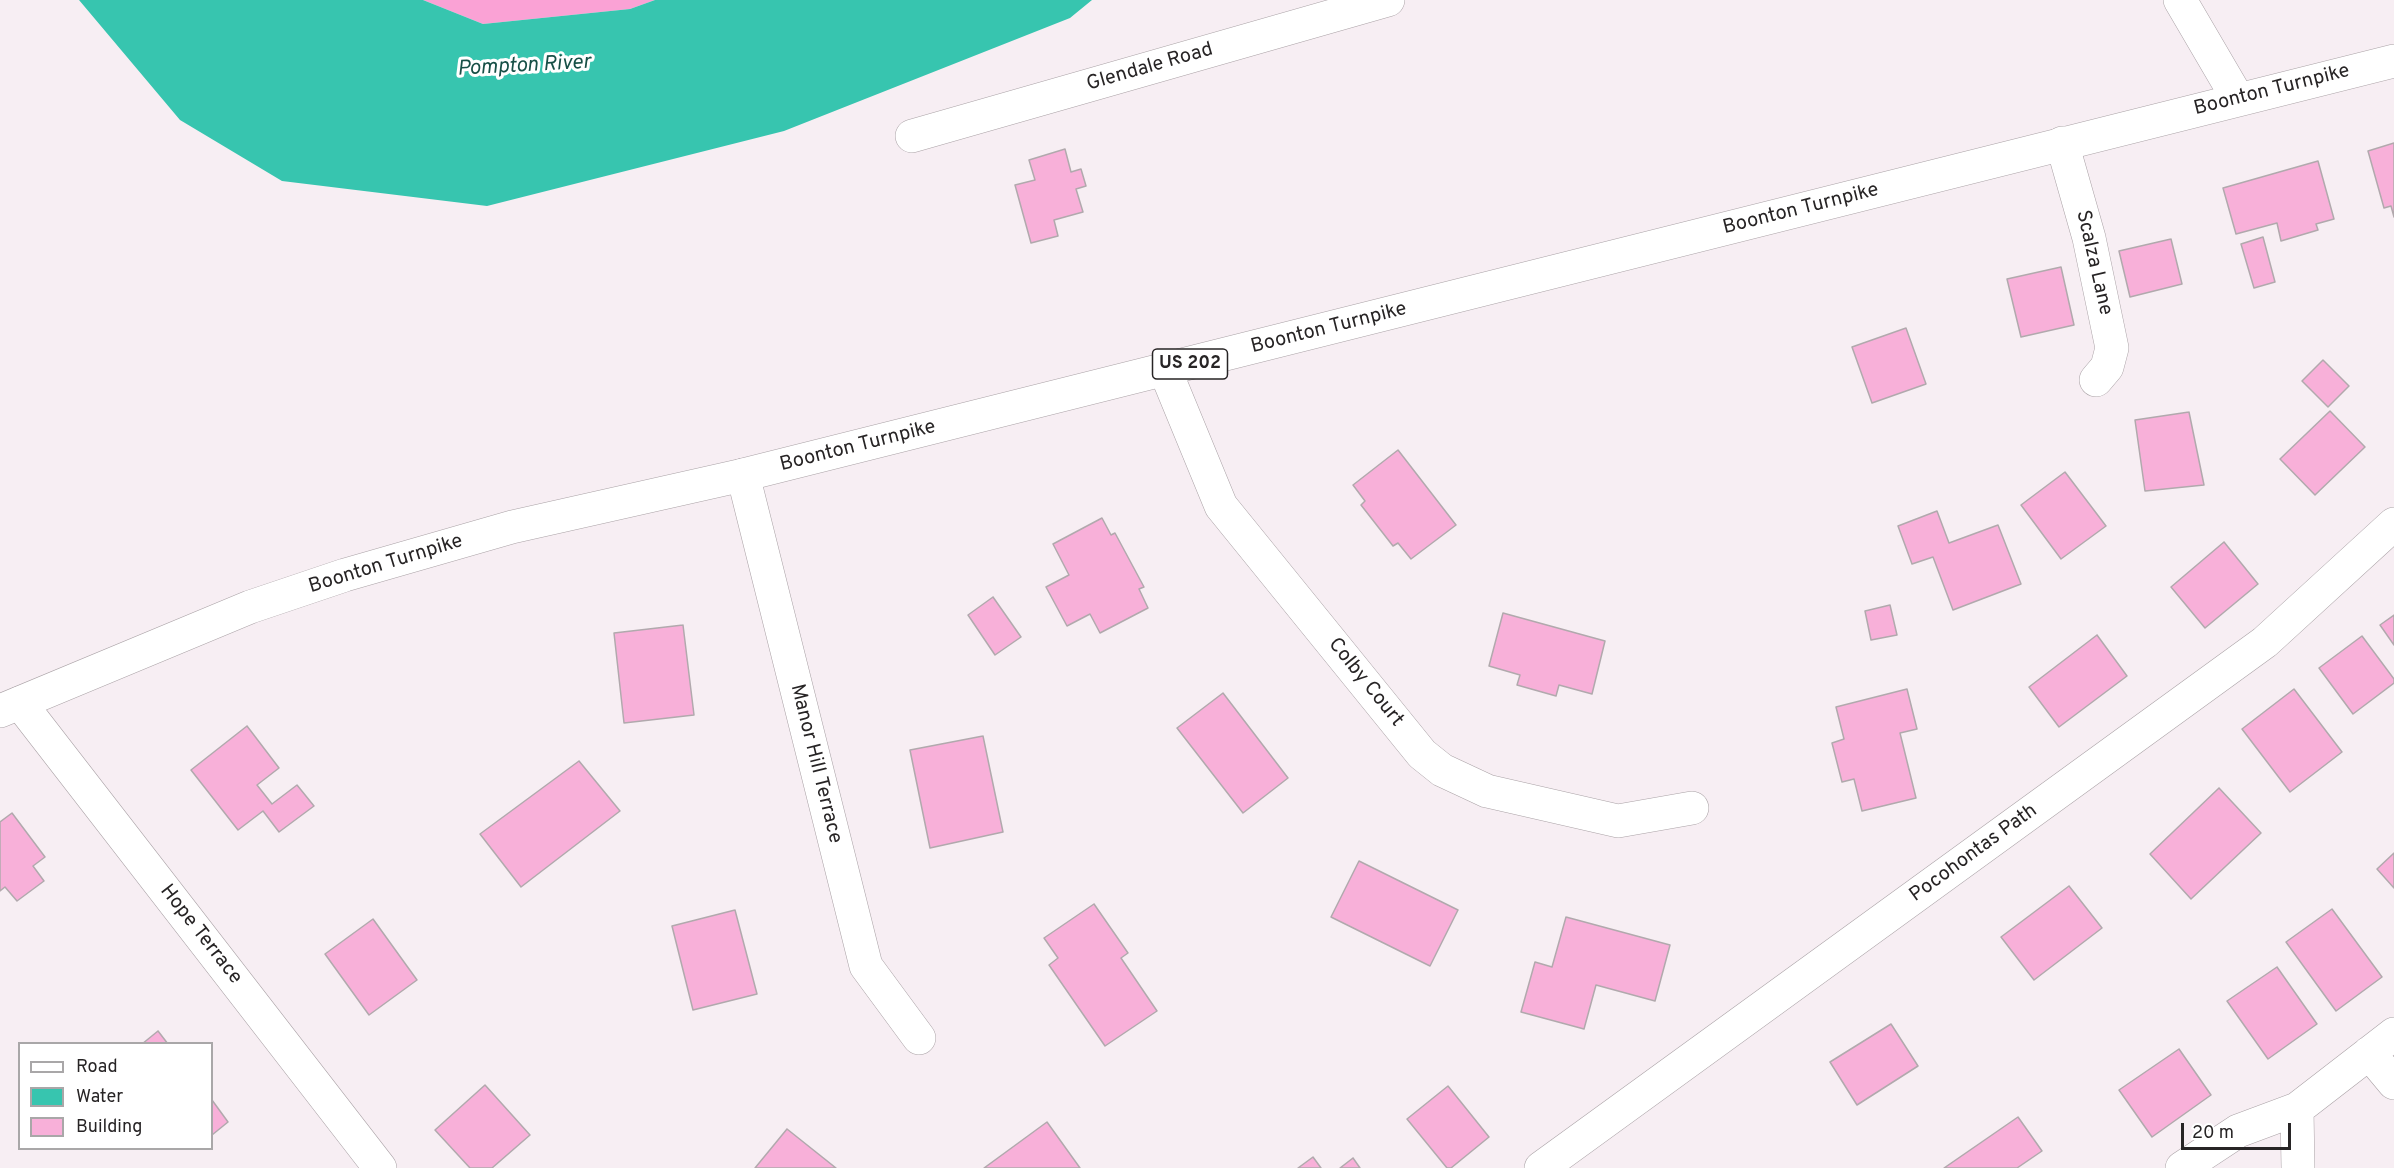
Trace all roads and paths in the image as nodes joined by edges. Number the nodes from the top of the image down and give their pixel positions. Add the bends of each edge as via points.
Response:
1 (1388, 0) edge
2 (2180, 0) edge
3 (2394, 61) edge
4 (2238, 99) junction
5 (912, 136) dead end
6 (2062, 143) junction
7 (1165, 370) junction
8 (2096, 380) dead end
9 (743, 475) junction
10 (2394, 524) edge
11 (10, 707) edge
12 (1692, 808) dead end
13 (919, 1038) dead end
14 (2381, 1044) edge
15 (2394, 1083) edge
16 (2297, 1109) junction
17 (380, 1168) edge
18 (1541, 1168) edge
19 (2182, 1168) edge
20 (2298, 1168) edge

1 - 5 street, Glendale Road
2 - 4 street
3 - 4 street, Boonton Turnpike / US 202
4 - 6 street, Boonton Turnpike / US 202
6 - 7 street, Boonton Turnpike / US 202
6 - 8 street, Scalza Lane via 2089,238 2112,348 2107,367
7 - 9 street, Boonton Turnpike / US 202
7 - 12 street, Colby Court via 1221,506 1422,754 1442,770 1487,791 1618,821
9 - 11 street, Boonton Turnpike / US 202 via 512,527 345,575 250,607
9 - 13 street, Manor Hill Terrace via 866,966
10 - 18 street, Pocohontas Path via 2265,642
11 - 17 street, Hope Terrace
14 - 15 street
14 - 16 street
16 - 19 street via 2238,1131
16 - 20 street

